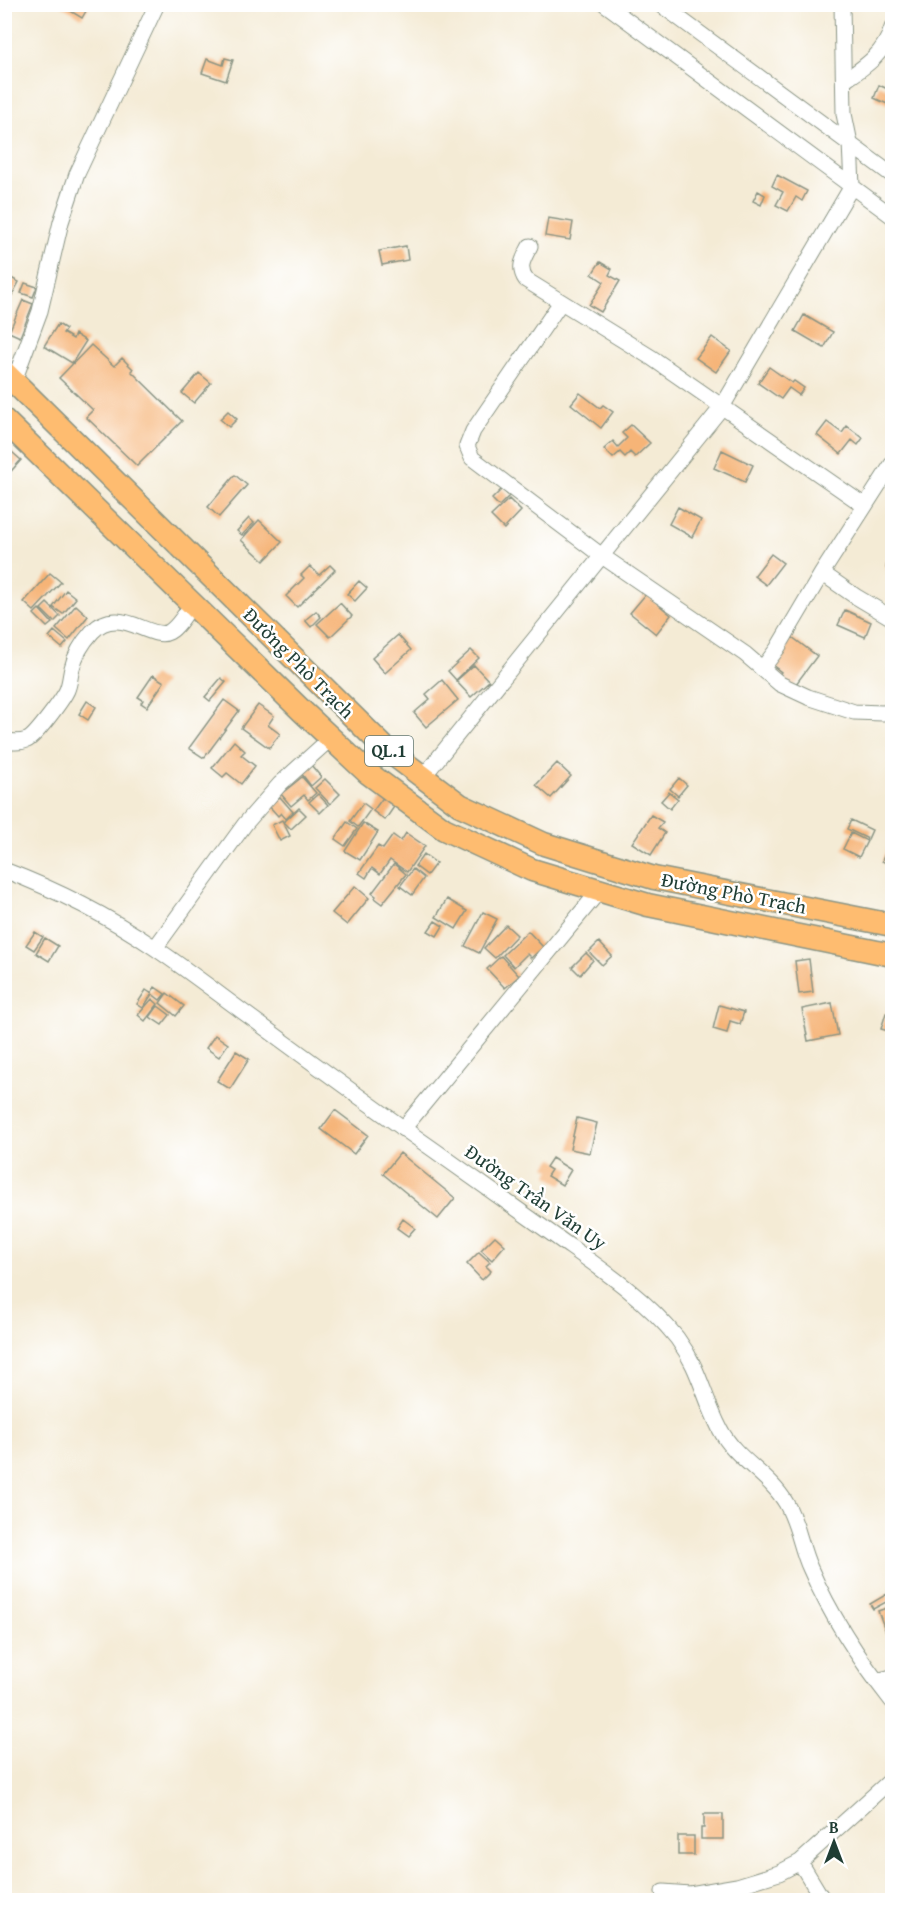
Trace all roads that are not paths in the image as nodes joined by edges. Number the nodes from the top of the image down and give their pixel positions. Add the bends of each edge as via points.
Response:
1 (157, 4) edge
2 (605, 4) edge
3 (660, 4) edge
4 (842, 4) edge
5 (892, 28) edge
6 (844, 81) junction
7 (850, 143) junction
8 (892, 175) edge
9 (852, 186) junction
10 (892, 216) edge
11 (530, 246) dead end
12 (561, 302) junction
13 (9, 377) edge
14 (722, 407) junction
15 (4, 420) edge
16 (892, 464) edge
17 (865, 506) junction
18 (602, 556) junction
19 (822, 573) junction
20 (192, 604) junction
21 (892, 618) edge
22 (762, 669) junction
23 (892, 711) edge
24 (330, 738) junction
25 (4, 741) edge
26 (423, 777) junction
27 (4, 870) edge
28 (599, 891) junction
29 (892, 925) edge
30 (155, 948) junction
31 (892, 955) edge
32 (404, 1129) junction
33 (892, 1677) edge
34 (876, 1681) junction
35 (892, 1701) edge
36 (892, 1779) edge
37 (800, 1862) junction
38 (663, 1892) dead end
39 (823, 1900) edge

1 - 13 street via 77,174 40,311
2 - 9 street
3 - 7 street
4 - 6 street
5 - 6 street via 887,42 870,64
6 - 7 street via 844,114
7 - 8 street
7 - 9 street
9 - 10 street
9 - 14 street
11 - 12 street via 521,264 522,276
12 - 14 street
12 - 18 street via 473,431 467,446 472,458
13 - 26 highway, Đường Phò Trạch / QL.1 via 386,749
14 - 17 street
14 - 18 street
15 - 20 highway, Đường Phò Trạch / QL.1
16 - 17 street
17 - 19 street
18 - 22 street
18 - 26 street
19 - 21 street
19 - 22 street
20 - 24 highway, Đường Phò Trạch / QL.1
20 - 25 street via 165,634 128,622 96,628 79,651 66,692 32,738
22 - 23 street via 780,684 854,712
24 - 28 highway, Đường Phò Trạch / QL.1 via 368,773 444,829 532,870
24 - 30 street via 280,784 245,824
26 - 29 highway, Đường Phò Trạch / QL.1 via 460,805 544,844 654,878
27 - 30 street, Đường Trần Văn Uy via 81,904
28 - 31 highway, Đường Phò Trạch / QL.1 via 648,905
28 - 32 street
30 - 32 street, Đường Trần Văn Uy
32 - 34 street, Đường Trần Văn Uy via 604,1271 674,1335 694,1365 719,1428 784,1500 810,1568 839,1624
33 - 34 street
34 - 35 street, Đường Trần Văn Uy
36 - 37 street
37 - 38 street via 737,1886 690,1894
37 - 39 street

